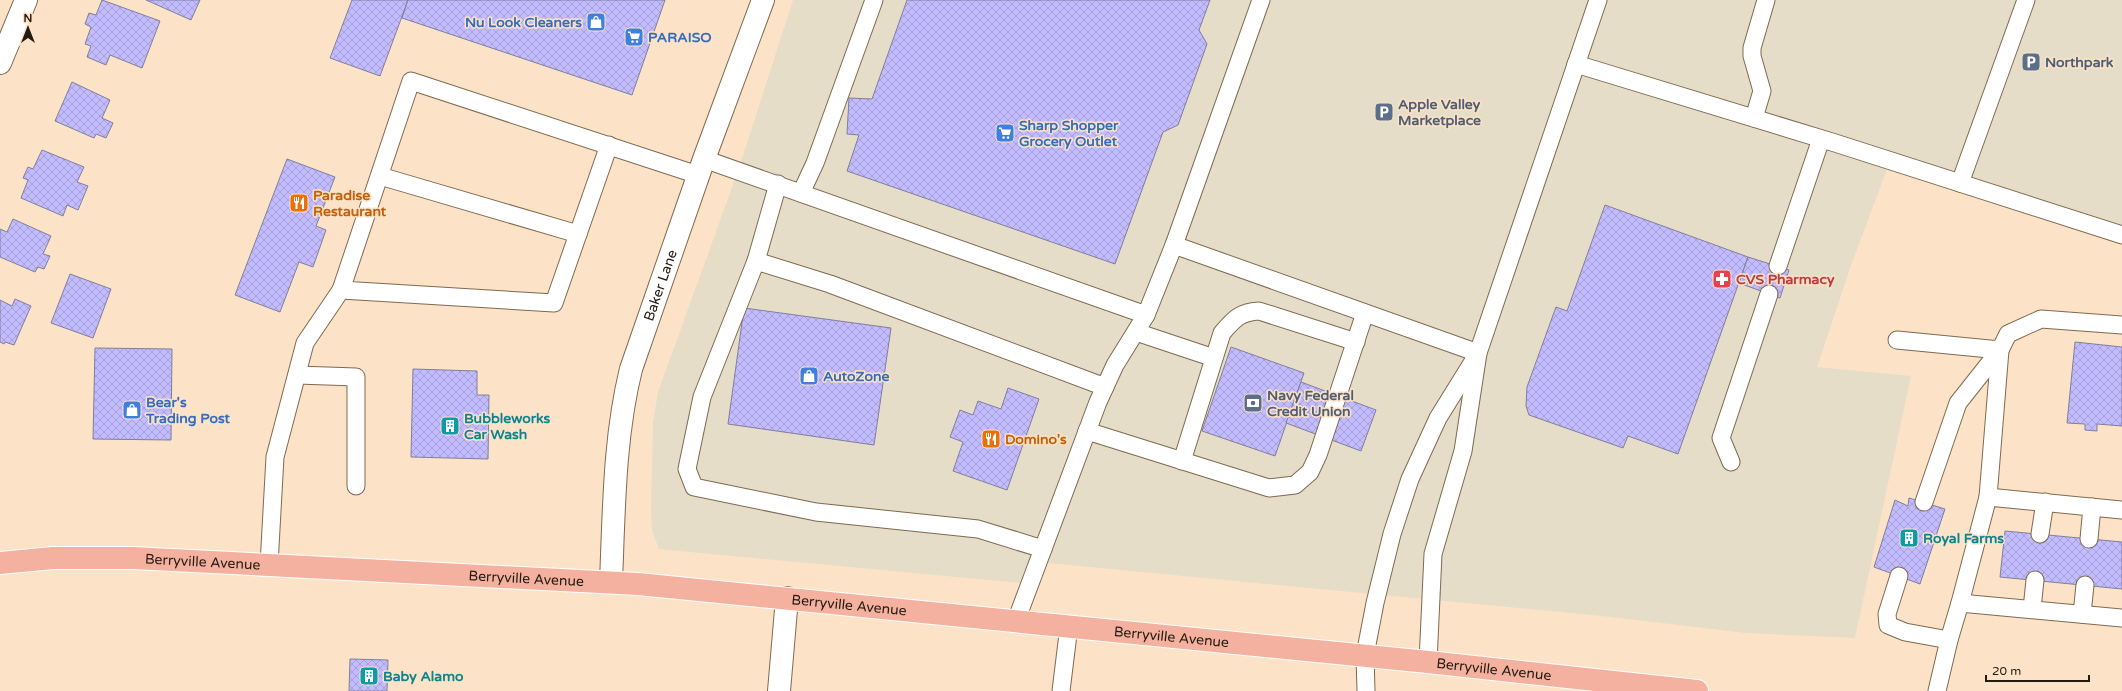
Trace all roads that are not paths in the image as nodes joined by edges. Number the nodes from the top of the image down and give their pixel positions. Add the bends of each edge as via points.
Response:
1 (26, 0) edge
2 (763, 0) edge
3 (874, 0) edge
4 (1261, 0) edge
5 (1598, 0) edge
6 (1766, 0) edge
7 (2026, 0) edge
8 (0, 63) edge
9 (1576, 64) junction
10 (1754, 118) junction
11 (1821, 139) junction
12 (608, 145) junction
13 (701, 167) junction
14 (380, 176) junction
15 (1960, 183) junction
16 (778, 184) junction
17 (801, 193) junction
18 (578, 234) junction
19 (2122, 235) edge
20 (1174, 245) junction
21 (756, 260) junction
22 (1778, 266) dead end
23 (342, 290) junction
24 (1769, 294) dead end
25 (1365, 313) junction
26 (1146, 315) junction
27 (2122, 325) edge
28 (1136, 332) junction
29 (1897, 340) dead end
30 (1356, 342) junction
31 (2000, 350) junction
32 (1478, 353) junction
33 (1214, 358) junction
34 (297, 375) junction
35 (1104, 387) junction
36 (1087, 431) junction
37 (1182, 461) junction
38 (1731, 462) dead end
39 (356, 486) dead end
40 (1988, 497) junction
41 (1924, 502) dead end
42 (2045, 502) junction
43 (2092, 507) junction
44 (2122, 510) edge
45 (2040, 534) dead end
46 (2089, 539) dead end
47 (1043, 549) junction
48 (0, 563) edge
49 (269, 565) junction
50 (1900, 576) dead end
51 (2036, 580) dead end
52 (611, 582) junction
53 (2085, 585) dead end
54 (786, 598) junction
55 (1960, 603) junction
56 (2032, 609) junction
57 (2082, 614) junction
58 (2122, 618) edge
59 (1016, 621) junction
60 (1069, 626) junction
61 (1949, 640) junction
62 (1365, 656) junction
63 (1428, 662) junction
64 (1652, 688) edge
65 (779, 691) edge
66 (1061, 691) edge
67 (1366, 691) edge
68 (1697, 691) edge
69 (1937, 691) edge

1 - 8 street
2 - 13 street, Baker Lane
3 - 17 lane via 815,163
4 - 20 lane
5 - 9 lane
6 - 10 lane via 1752,48 1762,91
7 - 15 lane
9 - 10 lane
9 - 32 lane
10 - 11 lane
11 - 15 lane
11 - 22 lane
12 - 13 lane
12 - 14 lane via 411,81
12 - 18 lane
13 - 16 lane
13 - 52 street, Baker Lane via 631,369 623,402
14 - 18 lane
14 - 23 lane
15 - 19 lane
16 - 17 lane
16 - 21 lane
17 - 26 lane
18 - 23 lane via 554,303
20 - 25 lane
20 - 26 lane
21 - 35 lane via 830,284
21 - 47 lane via 702,397 687,469 694,487 816,512 978,529
23 - 34 lane via 305,343
24 - 38 lane via 1721,438
25 - 30 lane
25 - 32 lane
26 - 28 lane
27 - 31 lane via 2041,319 2008,334
28 - 33 lane
28 - 35 lane via 1122,352
29 - 31 lane
30 - 33 lane via 1268,312 1246,312 1232,321 1222,333
30 - 37 lane via 1318,455 1310,472 1295,485 1269,488
31 - 40 lane
31 - 41 lane via 1958,403
32 - 62 lane via 1438,418 1410,478 1392,534
32 - 63 lane via 1463,451 1433,554
33 - 37 lane
34 - 39 lane via 356,377
34 - 49 lane via 276,457
35 - 36 lane
36 - 37 lane
36 - 47 lane
40 - 42 lane
40 - 55 lane
42 - 43 lane
42 - 45 lane
43 - 44 lane
43 - 46 lane
47 - 59 lane
48 - 49 main road, Berryville Avenue via 53,558 133,558
49 - 52 main road, Berryville Avenue
50 - 61 lane via 1887,614 1888,625 1905,632
51 - 56 lane
52 - 54 main road, Berryville Avenue
53 - 57 lane
54 - 59 main road, Berryville Avenue
54 - 65 street
55 - 56 lane
55 - 61 lane
56 - 57 lane
57 - 58 lane
59 - 60 main road, Berryville Avenue
60 - 62 main road, Berryville Avenue
60 - 66 lane
61 - 69 lane
62 - 63 main road, Berryville Avenue
62 - 67 lane
63 - 64 main road, Berryville Avenue
64 - 68 main road, Berryville Avenue

